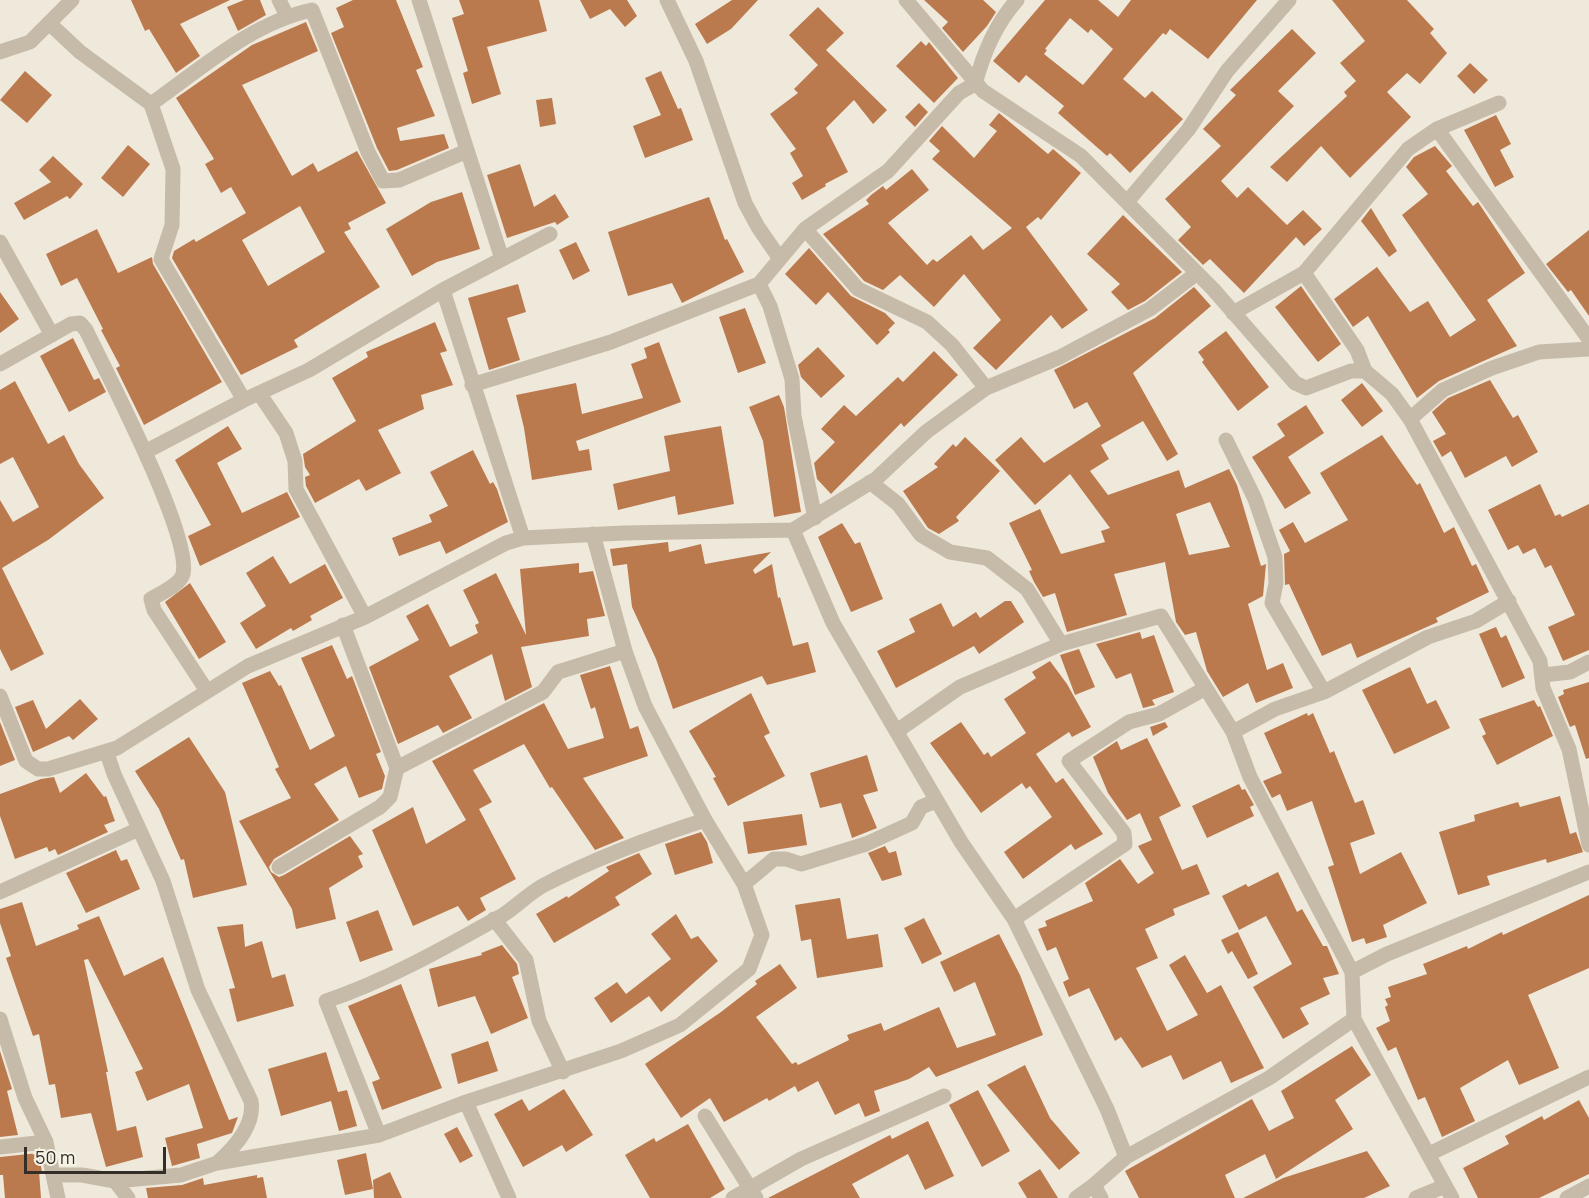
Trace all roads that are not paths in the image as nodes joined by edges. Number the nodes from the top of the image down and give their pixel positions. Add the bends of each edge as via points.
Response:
1 (72, 0) edge
2 (279, 0) edge
3 (419, 0) edge
4 (667, 0) edge
5 (906, 0) edge
6 (1017, 0) edge
7 (1289, 0) edge
8 (287, 16) junction
9 (49, 23) junction
10 (0, 52) edge
11 (975, 84) junction
12 (1499, 103) dead end
13 (151, 104) junction
14 (1437, 129) junction
15 (467, 151) junction
16 (1127, 201) junction
17 (805, 229) junction
18 (550, 234) dead end
19 (0, 242) edge
20 (502, 259) junction
21 (780, 259) junction
22 (1197, 273) junction
23 (1304, 273) junction
24 (759, 284) junction
25 (443, 290) junction
26 (1233, 313) junction
27 (52, 335) junction
28 (1589, 339) edge
29 (1589, 349) edge
30 (0, 364) edge
31 (1365, 371) junction
32 (472, 385) junction
33 (986, 388) junction
34 (259, 393) junction
35 (244, 400) junction
36 (1410, 419) junction
37 (1226, 440) dead end
38 (145, 452) junction
39 (870, 482) junction
40 (815, 518) junction
41 (793, 530) junction
42 (592, 534) junction
43 (523, 538) junction
44 (1509, 601) junction
45 (365, 617) junction
46 (343, 625) junction
47 (1061, 644) junction
48 (625, 651) junction
49 (1589, 662) edge
50 (1543, 675) junction
51 (1204, 689) junction
52 (207, 691) junction
53 (1324, 692) junction
54 (0, 696) edge
55 (897, 731) junction
56 (1233, 732) junction
57 (107, 753) junction
58 (397, 768) junction
59 (936, 801) junction
60 (705, 820) junction
61 (139, 828) junction
62 (1589, 845) edge
63 (279, 867) dead end
64 (1589, 872) edge
65 (744, 884) junction
66 (0, 892) edge
67 (494, 919) junction
68 (1014, 919) junction
69 (1352, 972) junction
70 (0, 1019) edge
71 (1354, 1019) junction
72 (563, 1072) junction
73 (1589, 1077) edge
74 (944, 1096) dead end
75 (466, 1102) junction
76 (705, 1116) dead end
77 (379, 1135) junction
78 (46, 1142) junction
79 (0, 1147) edge
80 (1429, 1154) junction
81 (1126, 1156) junction
82 (217, 1163) junction
83 (53, 1174) junction
84 (115, 1181) junction
85 (1589, 1186) edge
86 (1098, 1192) edge
87 (1449, 1192) edge
88 (753, 1193) edge
89 (504, 1195) edge
90 (58, 1198) edge
91 (128, 1198) edge
92 (733, 1198) edge
93 (1076, 1198) edge
94 (1416, 1198) edge
95 (1567, 1198) edge

1 - 9 street
2 - 8 street
3 - 15 street
4 - 21 street via 696,61 745,203
5 - 11 street
6 - 11 street via 993,34
7 - 16 street via 1227,71 1188,130
8 - 13 street via 243,39
8 - 15 street via 312,10 383,181 399,180
9 - 10 street via 30,42
9 - 13 street via 80,52
11 - 16 street via 1081,156
11 - 17 street via 959,93 888,171
12 - 14 street
13 - 35 street via 173,169 172,225 161,259
14 - 23 street via 1408,149
14 - 28 street
15 - 20 street
16 - 22 street
17 - 21 street
17 - 33 street via 858,289 927,322 952,345
18 - 20 street
19 - 27 street
20 - 25 street
21 - 24 street
22 - 26 street
22 - 33 street via 1140,314 1060,357
23 - 26 street
23 - 31 street via 1357,350
24 - 32 street via 610,342
24 - 40 street via 770,306 792,379 794,416
25 - 32 street
25 - 34 street via 309,370
26 - 31 street via 1280,368 1306,388 1351,371
27 - 30 street
27 - 38 street via 80,323
29 - 36 street via 1539,352 1492,368 1443,390
31 - 36 street via 1392,394
32 - 43 street
33 - 39 street via 926,432
34 - 35 street
34 - 45 street via 286,433 295,461 296,489
35 - 38 street
36 - 44 street
37 - 53 street via 1255,499 1275,557 1272,603
38 - 52 street via 184,563 183,576 151,599 154,610
39 - 40 street
39 - 47 street via 898,504 921,535 950,552 987,558 1027,589
40 - 41 street
41 - 42 street
41 - 55 street via 833,623
42 - 43 street
42 - 48 street
43 - 45 street
44 - 50 street via 1540,661
44 - 53 street via 1476,621 1428,637
45 - 46 street
46 - 52 street via 248,666
46 - 58 street
47 - 51 street via 1161,616
47 - 55 street via 960,687
48 - 58 street via 558,672 543,692
48 - 60 street via 645,706
49 - 50 street via 1570,672
50 - 62 street via 1543,688 1569,749
51 - 56 street
51 - 68 street via 1159,714 1129,722 1069,760 1124,833 1125,844
52 - 57 street
53 - 56 street via 1275,708
54 - 57 street via 26,761 38,769
55 - 59 street
56 - 69 street via 1250,777
57 - 61 street
58 - 63 street via 390,797 380,807
59 - 65 street via 921,807 912,823 866,844 801,864 774,859
59 - 68 street
60 - 65 street
60 - 67 street via 625,846 541,886
61 - 66 street
61 - 82 street via 163,881 198,990 251,1101 253,1113 234,1148
64 - 69 street
65 - 72 street via 762,934 748,969 680,1025 621,1052
67 - 72 street via 526,960 539,1021
67 - 77 street via 366,987 326,1001
68 - 81 street via 1107,1108
69 - 71 street
70 - 78 street via 25,1098
71 - 80 street
71 - 81 street via 1269,1078
72 - 75 street
73 - 80 street
74 - 88 street via 801,1159
75 - 77 street
75 - 89 street
76 - 88 street
77 - 82 street
78 - 79 street
78 - 83 street
80 - 87 street
81 - 86 street
82 - 84 street via 181,1175
83 - 84 street
83 - 90 street
84 - 91 street
85 - 95 street
86 - 93 street
87 - 94 street
88 - 92 street

